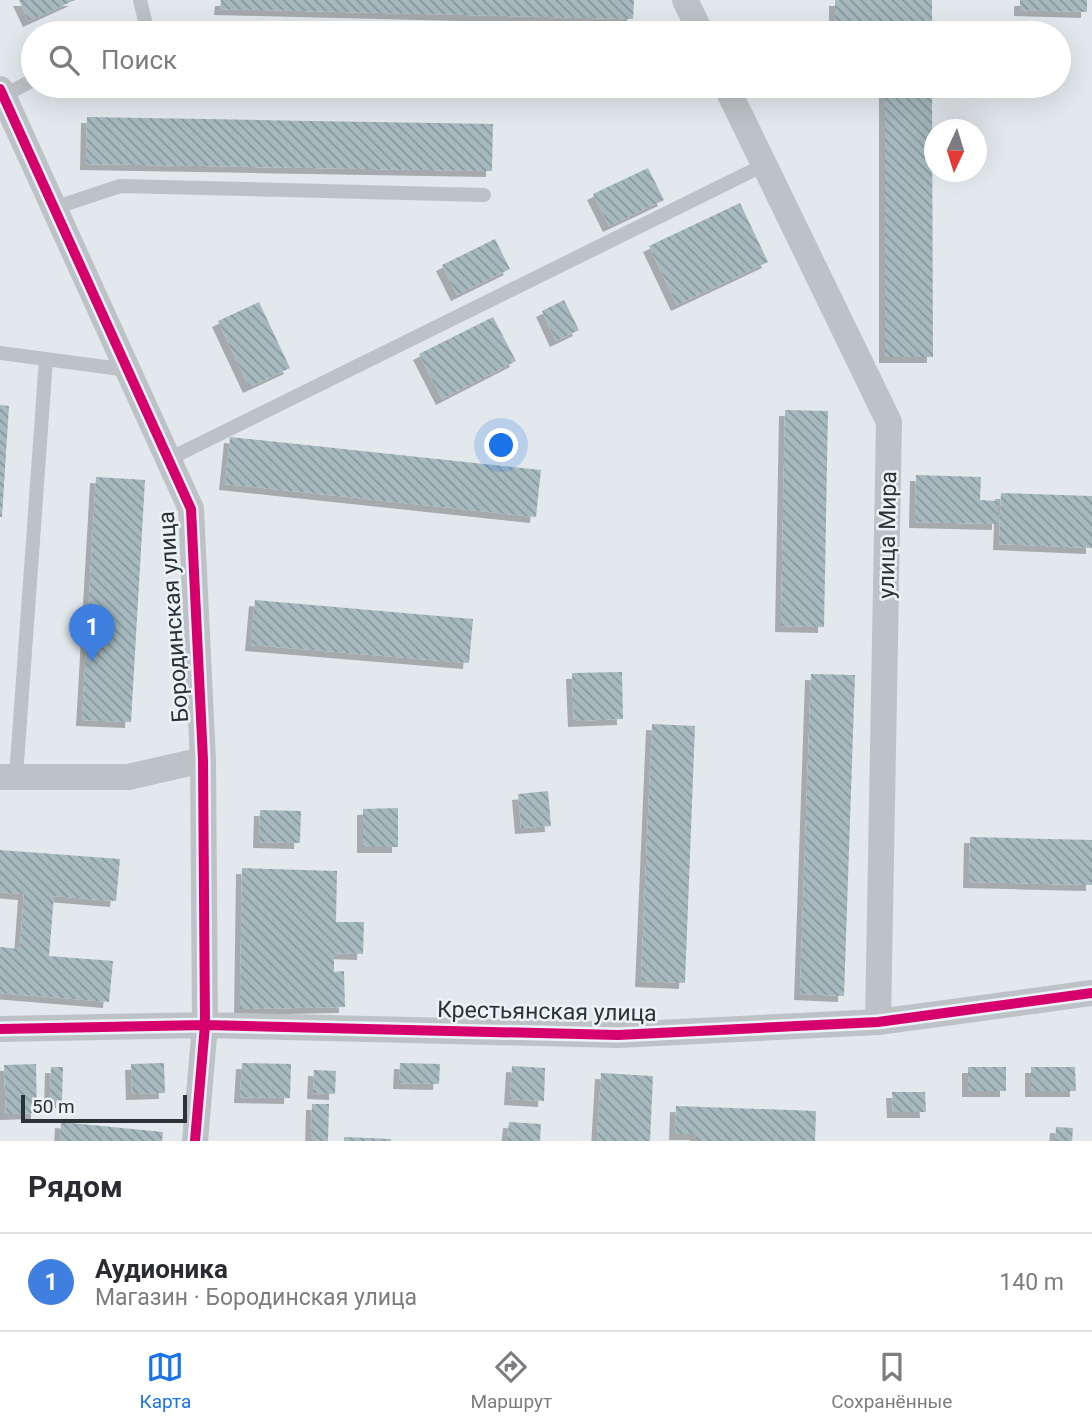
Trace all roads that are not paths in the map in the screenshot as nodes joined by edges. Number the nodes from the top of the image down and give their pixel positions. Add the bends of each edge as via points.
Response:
1 (140, 0) edge
2 (685, 0) edge
3 (145, 21) edge
4 (695, 21) edge
5 (21, 85) edge
6 (2, 93) edge
7 (732, 98) edge
8 (8, 127) edge
9 (764, 165) junction
10 (484, 195) dead end
11 (54, 208) junction
12 (0, 353) edge
13 (46, 359) junction
14 (128, 370) junction
15 (169, 459) junction
16 (203, 760) junction
17 (8, 777) edge
18 (1092, 993) edge
19 (878, 1022) junction
20 (205, 1025) junction
21 (0, 1029) edge
22 (195, 1141) edge

1 - 3 lane
2 - 4 street
5 - 6 lane
6 - 8 street, Бородинская улица
7 - 9 street, улица Мира
8 - 11 street, Бородинская улица
9 - 15 lane
9 - 19 street, улица Мира via 889,422
10 - 11 lane via 120,186
11 - 14 street, Бородинская улица
12 - 13 lane
13 - 14 lane
13 - 17 lane
14 - 15 street, Бородинская улица
15 - 16 street, Бородинская улица via 191,509
16 - 17 street via 128,777
16 - 20 street, Бородинская улица
18 - 19 street, Крестьянская улица
19 - 20 street, Крестьянская улица via 618,1035
20 - 21 street, Крестьянская улица
20 - 22 street, Бородинская улица

